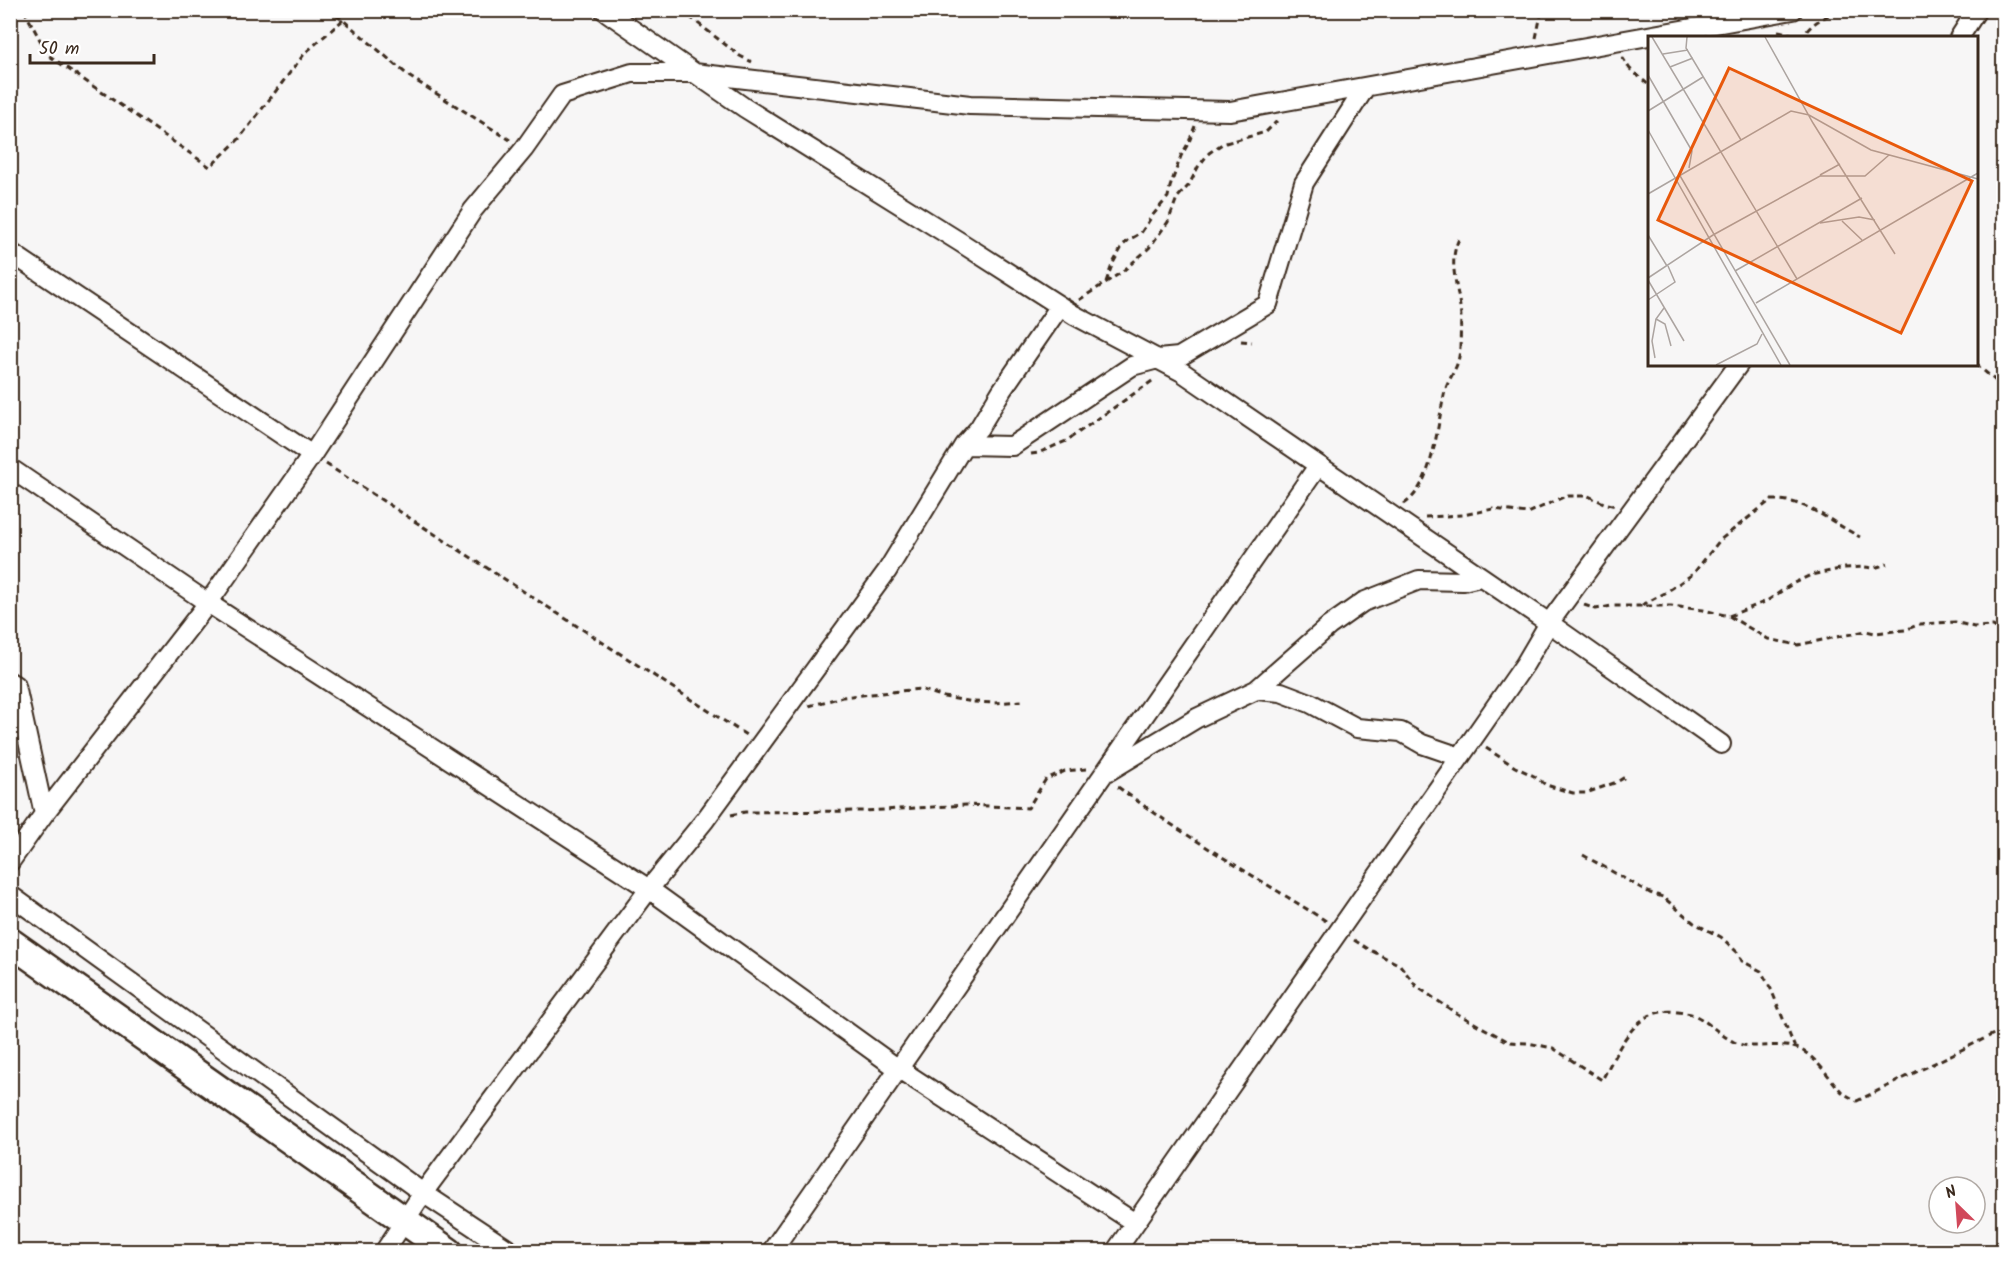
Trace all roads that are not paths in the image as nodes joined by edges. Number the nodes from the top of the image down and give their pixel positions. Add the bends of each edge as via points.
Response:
1 (604, 10) edge
2 (1793, 10) edge
3 (1977, 10) edge
4 (1651, 36) edge
5 (1960, 36) edge
6 (1648, 37) edge
7 (694, 73) junction
8 (1365, 88) junction
9 (10, 252) edge
10 (1060, 306) junction
11 (1158, 360) junction
12 (1738, 366) edge
13 (964, 445) junction
14 (312, 455) junction
15 (1318, 466) junction
16 (10, 468) edge
17 (1480, 577) junction
18 (208, 603) junction
19 (1549, 623) junction
20 (10, 682) edge
21 (1256, 690) junction
22 (1721, 744) dead end
23 (1460, 758) junction
24 (1102, 775) junction
25 (44, 814) junction
26 (10, 862) edge
27 (650, 889) junction
28 (10, 896) edge
29 (10, 942) edge
30 (898, 1068) junction
31 (423, 1193) junction
32 (404, 1220) junction
33 (1135, 1223) junction
34 (384, 1251) edge
35 (449, 1251) edge
36 (512, 1251) edge
37 (771, 1251) edge
38 (1115, 1251) edge

1 - 7 street
2 - 4 street
3 - 5 street
6 - 8 street
7 - 8 street via 970,105 1230,111
7 - 10 street
7 - 14 street via 632,73 562,95 473,210
8 - 11 street via 1304,183 1268,304 1179,357
9 - 14 street
10 - 11 street
10 - 13 street
11 - 13 street via 1132,366 1012,446
11 - 15 street
12 - 19 street
13 - 27 street via 887,571
14 - 18 street
15 - 17 street
15 - 24 street
16 - 18 street
17 - 19 street
17 - 21 street via 1463,581 1419,580 1363,602 1329,626
18 - 25 street
18 - 27 street
19 - 22 street
19 - 23 street
20 - 25 street via 16,686
21 - 23 street via 1281,692 1357,728 1401,732
21 - 24 street via 1197,718
23 - 33 street
24 - 30 street
25 - 26 street
27 - 30 street
27 - 31 street
28 - 31 street
29 - 32 highway
30 - 33 street
30 - 37 street
31 - 32 street
31 - 36 street
32 - 34 street
32 - 35 highway
33 - 38 street

